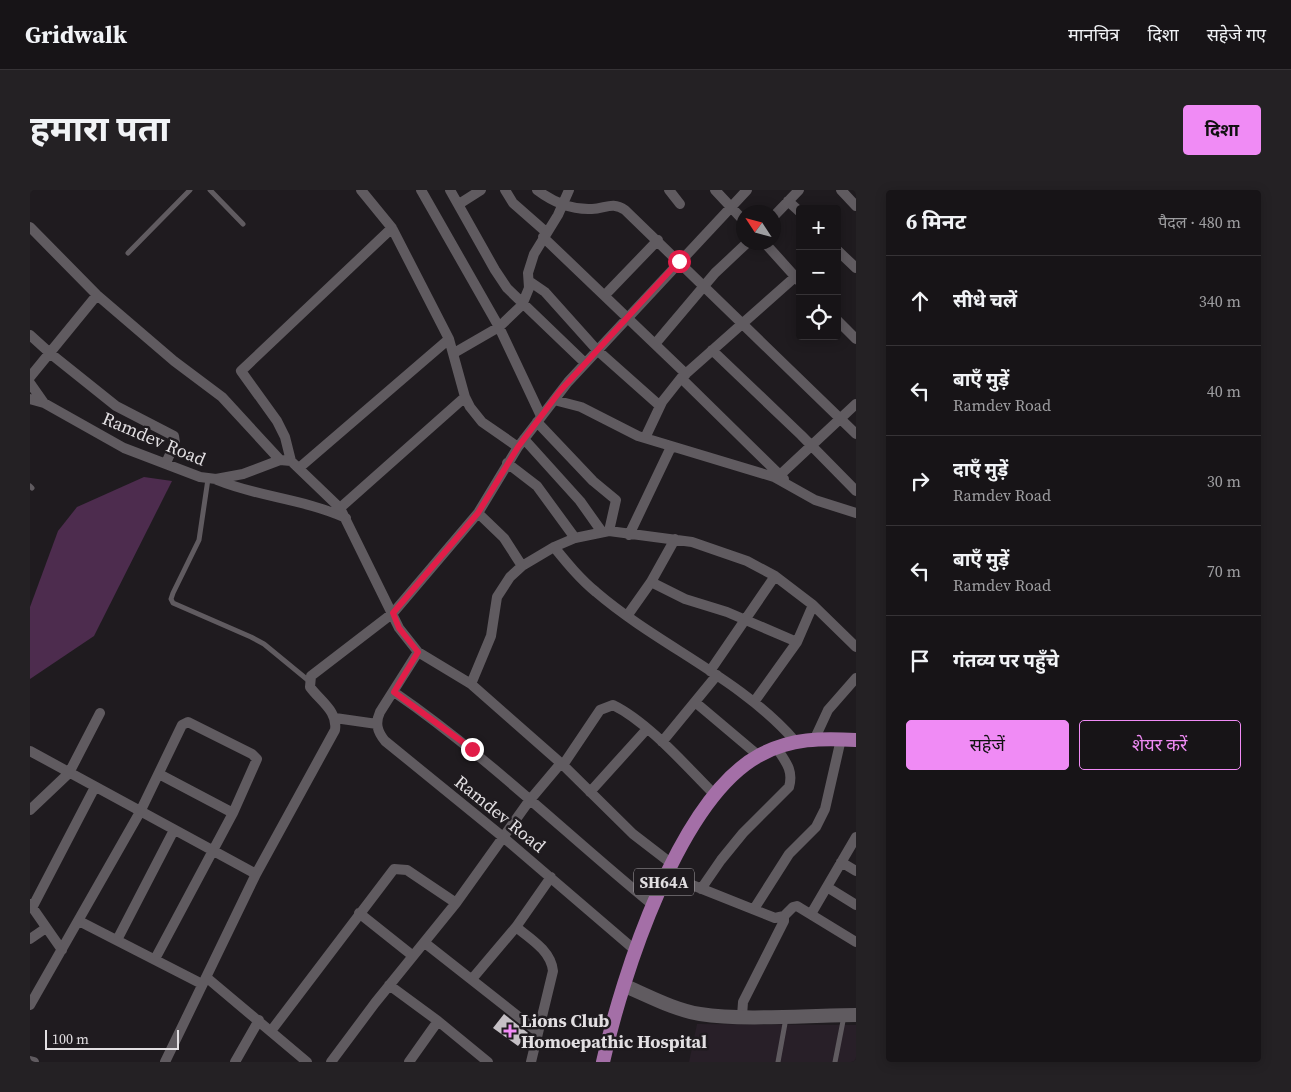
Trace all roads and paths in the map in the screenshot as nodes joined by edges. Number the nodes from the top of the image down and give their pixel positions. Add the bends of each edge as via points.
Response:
1 (190, 190) edge
2 (210, 190) edge
3 (361, 190) edge
4 (421, 190) edge
5 (450, 190) edge
6 (481, 190) edge
7 (505, 190) edge
8 (537, 190) edge
9 (569, 190) edge
10 (668, 190) edge
11 (714, 190) edge
12 (747, 190) edge
13 (799, 190) edge
14 (841, 190) edge
15 (788, 201) junction
16 (458, 204) junction
17 (680, 204) dead end
18 (563, 205) junction
19 (856, 206) edge
20 (730, 207) junction
21 (781, 208) edge
22 (796, 208) edge
23 (736, 213) edge
24 (243, 224) dead end
25 (30, 227) edge
26 (392, 228) junction
27 (545, 235) junction
28 (658, 240) junction
29 (740, 250) edge
30 (771, 250) edge
31 (128, 253) dead end
32 (841, 254) edge
33 (679, 261) junction
34 (856, 268) edge
35 (796, 277) edge
36 (528, 281) junction
37 (796, 281) edge
38 (703, 285) junction
39 (97, 295) junction
40 (605, 295) junction
41 (522, 305) junction
42 (627, 317) junction
43 (743, 322) junction
44 (841, 324) edge
45 (499, 327) junction
46 (30, 335) edge
47 (449, 339) junction
48 (856, 340) edge
49 (655, 344) junction
50 (597, 350) junction
51 (712, 350) junction
52 (454, 353) junction
53 (51, 354) junction
54 (584, 363) junction
55 (683, 376) junction
56 (30, 377) edge
57 (30, 383) edge
58 (465, 397) junction
59 (30, 399) edge
60 (554, 400) junction
61 (44, 403) junction
62 (856, 404) edge
63 (660, 406) junction
64 (841, 418) junction
65 (539, 419) junction
66 (856, 434) edge
67 (645, 438) junction
68 (521, 443) junction
69 (811, 445) junction
70 (671, 447) junction
71 (280, 460) junction
72 (166, 463) junction
73 (507, 463) junction
74 (295, 465) junction
75 (780, 475) junction
76 (212, 479) junction
77 (788, 484) junction
78 (856, 490) edge
79 (340, 508) junction
80 (478, 513) junction
81 (856, 514) edge
82 (346, 518) junction
83 (606, 532) junction
84 (628, 534) junction
85 (575, 538) junction
86 (675, 539) junction
87 (554, 547) junction
88 (522, 566) junction
89 (775, 576) junction
90 (651, 582) junction
91 (814, 605) junction
92 (393, 613) junction
93 (627, 616) junction
94 (745, 621) junction
95 (797, 642) junction
96 (856, 647) edge
97 (418, 652) junction
98 (713, 673) junction
99 (856, 678) edge
100 (309, 681) junction
101 (471, 684) junction
102 (394, 692) junction
103 (695, 702) junction
104 (754, 702) junction
105 (100, 713) dead end
106 (335, 718) junction
107 (377, 724) junction
108 (646, 730) junction
109 (815, 738) junction
110 (841, 739) junction
111 (856, 740) edge
112 (662, 742) junction
113 (784, 747) junction
114 (30, 751) edge
115 (758, 756) junction
116 (562, 764) junction
117 (68, 773) junction
118 (159, 774) junction
119 (95, 787) junction
120 (590, 792) junction
121 (714, 794) junction
122 (529, 801) junction
123 (30, 810) edge
124 (140, 812) junction
125 (233, 814) junction
126 (174, 830) junction
127 (503, 837) junction
128 (856, 837) edge
129 (213, 851) junction
130 (842, 862) junction
131 (856, 871) edge
132 (671, 872) junction
133 (256, 874) junction
134 (551, 877) junction
135 (827, 887) junction
136 (701, 889) junction
137 (456, 903) junction
138 (31, 906) edge
139 (654, 906) junction
140 (856, 906) edge
141 (754, 909) junction
142 (359, 913) junction
143 (811, 914) junction
144 (784, 916) junction
145 (79, 921) junction
146 (516, 927) junction
147 (46, 928) junction
148 (30, 939) edge
149 (117, 940) junction
150 (855, 940) edge
151 (425, 943) junction
152 (62, 950) junction
153 (636, 951) junction
154 (414, 956) junction
155 (155, 959) junction
156 (472, 979) junction
157 (204, 980) junction
158 (388, 985) junction
159 (629, 988) junction
160 (30, 1005) edge
161 (850, 1015) edge
162 (742, 1016) junction
163 (786, 1016) junction
164 (259, 1020) junction
165 (438, 1021) junction
166 (271, 1031) junction
167 (538, 1032) junction
168 (30, 1061) edge
169 (34, 1062) edge
170 (166, 1062) edge
171 (235, 1062) edge
172 (307, 1062) edge
173 (330, 1062) edge
174 (409, 1062) edge
175 (488, 1062) edge
176 (531, 1062) edge
177 (603, 1062) edge
178 (613, 1062) edge
179 (778, 1062) edge
180 (836, 1062) edge

1 - 31 lane
2 - 24 lane
3 - 26 street
4 - 45 street
5 - 16 street
6 - 16 street
7 - 27 street via 513,203
8 - 18 street
9 - 18 street
10 - 17 street
11 - 20 street
12 - 20 street
13 - 15 street
14 - 19 street
15 - 21 street
15 - 22 street
16 - 41 street via 495,270
18 - 27 street
18 - 28 street via 595,210 618,205
20 - 23 street
20 - 33 street
25 - 39 street
26 - 47 street
26 - 74 street via 241,371 277,421
27 - 36 street via 531,262
27 - 40 street
28 - 33 street
28 - 40 street
29 - 38 street
30 - 35 street
32 - 34 street
33 - 38 street
33 - 42 street
36 - 41 street
36 - 50 street via 545,292
37 - 43 street
38 - 43 street
38 - 49 street
39 - 53 street
39 - 71 street via 222,397
40 - 42 street
41 - 45 street
41 - 54 street
42 - 49 street
42 - 50 street
43 - 51 street
43 - 64 street
44 - 48 street
45 - 52 street
45 - 65 street
46 - 53 street
47 - 52 street
47 - 74 street
49 - 55 street
50 - 54 street
50 - 63 street
51 - 55 street
51 - 69 street
52 - 58 street
53 - 56 street
53 - 72 street via 116,406 174,436 175,443
54 - 60 street
55 - 63 street
55 - 75 street
57 - 61 street
58 - 68 street via 482,422
58 - 79 street
59 - 61 street, Ramdev Road
60 - 65 street
60 - 67 street via 581,407
61 - 72 street, Ramdev Road via 124,448
62 - 64 street
63 - 67 street
64 - 66 street
64 - 69 street
65 - 68 street
65 - 83 street via 593,481 616,500
67 - 70 street
68 - 73 street
68 - 83 street via 580,500
69 - 75 street
69 - 78 street
70 - 77 street
70 - 84 street
71 - 74 street, Ramdev Road
71 - 76 street, Ramdev Road via 243,474
72 - 76 street, Ramdev Road
73 - 80 street
73 - 85 street via 537,486
74 - 79 street
75 - 77 street
76 - 82 street via 236,488 321,508
76 - 100 lane via 199,540 171,599 173,603 264,644
77 - 81 street via 815,500
79 - 82 street
80 - 88 street via 504,538
80 - 92 street
82 - 92 street
83 - 84 street
83 - 85 street
84 - 86 street
85 - 87 street
86 - 89 street via 747,561
86 - 90 street
87 - 88 street
87 - 93 street via 595,592
88 - 101 street via 497,597 491,636
89 - 91 street
89 - 94 street
90 - 93 street
90 - 94 street via 685,599
91 - 95 street
91 - 96 street
92 - 97 street via 399,628
92 - 100 street via 316,671
93 - 98 street
94 - 95 street
94 - 98 street
95 - 104 street
97 - 101 street
97 - 102 street
98 - 103 street
98 - 104 street
99 - 109 street via 828,710
100 - 106 street
101 - 116 street
102 - 107 street via 380,712
102 - 122 street, Ramdev Road via 472,749
103 - 112 street
103 - 115 street
104 - 113 street
105 - 117 street
106 - 107 street
106 - 133 street via 335,730
107 - 127 street, Ramdev Road via 378,732 385,741
108 - 112 street
108 - 116 street via 621,709 606,706
108 - 120 street
109 - 110 main road, SH64A
109 - 113 main road, SH64A
110 - 111 main road, SH64A
110 - 141 street via 825,809 819,821 809,836 789,854
112 - 121 street
113 - 115 main road, SH64A
113 - 132 main road, SH64A via 725,793
113 - 136 street via 792,778 789,787 743,833
114 - 117 street
115 - 121 main road, SH64A via 725,781
116 - 120 street
116 - 122 street
117 - 119 street
117 - 123 street
118 - 124 street
118 - 125 street
118 - 125 street via 182,725 188,722 252,754 257,759
119 - 124 street
119 - 138 street
120 - 132 street
121 - 132 main road, SH64A
122 - 127 street
122 - 139 street, Ramdev Road
124 - 126 street
124 - 145 street
125 - 129 street
126 - 129 street
126 - 149 street
127 - 134 street, Ramdev Road
127 - 137 street
128 - 130 street
129 - 133 street
129 - 155 street
130 - 131 street
130 - 135 street
132 - 136 street
132 - 139 main road, SH64A
132 - 159 main road, SH64A
133 - 157 street
134 - 146 street
134 - 153 street, Ramdev Road
135 - 140 street
135 - 143 street
136 - 141 street
137 - 142 street via 400,868 388,874
137 - 151 street
138 - 147 street
139 - 153 main road, SH64A
141 - 144 street via 775,918
142 - 154 street
142 - 166 street
143 - 144 street via 797,906
143 - 150 street
144 - 162 street via 743,1002
145 - 149 street
145 - 152 street
146 - 156 street
146 - 167 street via 552,962 553,971
147 - 148 street
147 - 152 street
149 - 155 street
151 - 154 street
151 - 156 street
152 - 160 street
153 - 159 main road, SH64A
154 - 158 street
155 - 157 street
156 - 167 street
157 - 164 street
157 - 170 street
158 - 165 street
158 - 173 street
159 - 162 street via 692,1012
159 - 177 main road, SH64A
159 - 178 main road, SH64A
161 - 163 street
161 - 180 lane
162 - 163 street
163 - 179 lane
164 - 166 street
164 - 171 street
165 - 174 street
165 - 175 street
166 - 172 street
167 - 176 street
168 - 169 street

